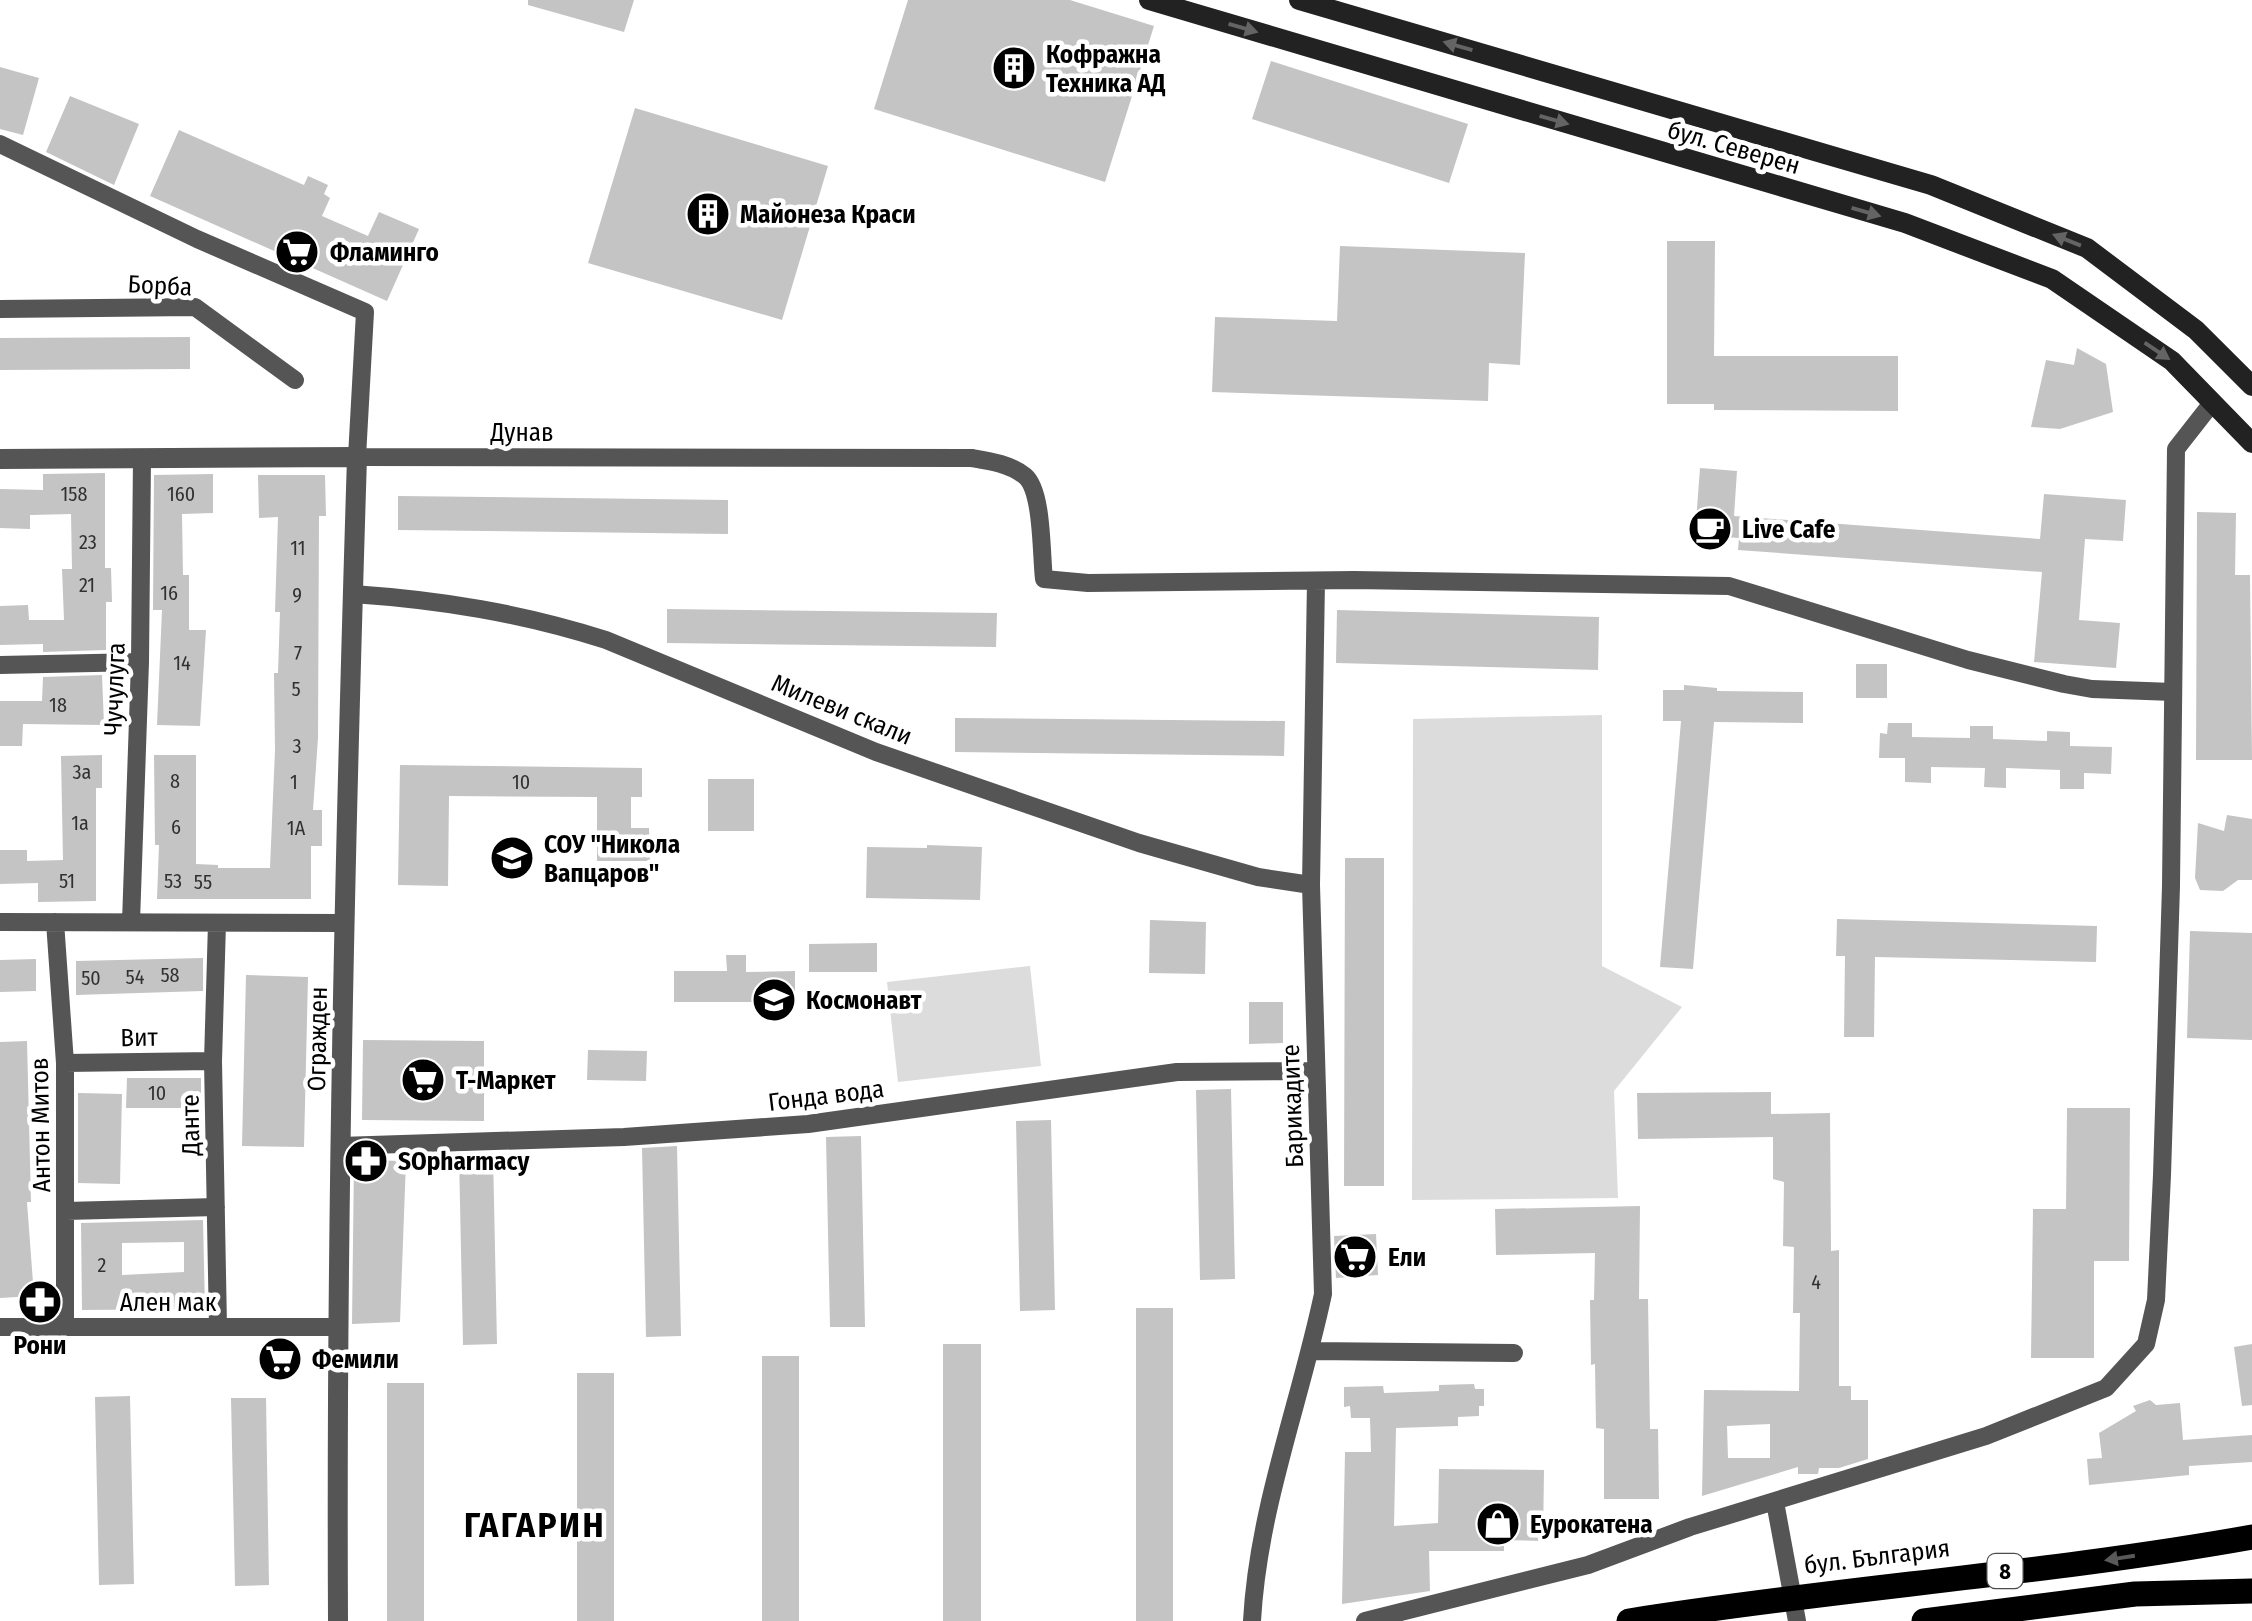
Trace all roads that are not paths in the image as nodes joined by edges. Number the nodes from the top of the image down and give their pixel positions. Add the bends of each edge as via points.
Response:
1 (1149, 0) edge
2 (1298, 0) edge
3 (0, 144) edge
4 (0, 309) edge
5 (296, 380) dead end
6 (2252, 386) edge
7 (2212, 403) junction
8 (2252, 442) edge
9 (358, 457) junction
10 (142, 458) junction
11 (0, 459) edge
12 (1316, 581) junction
13 (353, 594) junction
14 (140, 662) junction
15 (0, 665) edge
16 (2173, 692) junction
17 (1311, 885) junction
18 (0, 922) edge
19 (55, 922) junction
20 (131, 922) junction
21 (218, 923) junction
22 (344, 923) junction
23 (214, 1061) junction
24 (65, 1063) junction
25 (1316, 1071) junction
26 (340, 1146) junction
27 (216, 1207) junction
28 (66, 1212) junction
29 (0, 1327) edge
30 (65, 1327) junction
31 (218, 1327) junction
32 (337, 1327) junction
33 (1311, 1351) junction
34 (1514, 1353) dead end
35 (1776, 1502) junction
36 (2252, 1537) edge
37 (2252, 1592) edge
38 (1795, 1609) edge
39 (338, 1621) edge
40 (1252, 1621) edge
41 (1365, 1621) edge
42 (1629, 1621) edge
43 (1924, 1621) edge

1 -> 7 main road, бул. Северен via 1942,237 2052,279 2172,361
6 -> 2 main road, бул. Северен via 2196,330 2087,248 1932,184
3 - 9 street via 365,312
4 - 5 street, Борба via 195,307
7 - 8 main road, бул. Северен
7 - 16 street via 2176,450
9 - 10 street, Дунав
9 - 12 street, Дунав via 972,458 1004,464 1035,488 1044,580
9 - 13 street, Огражден
10 - 11 street, Дунав
10 - 14 street, Чучулуга
12 - 16 street via 1729,586 2026,674 2092,689
12 - 17 street, Барикадите
13 - 17 street, Милеви скали via 441,600 564,627 876,752 1120,837
13 - 22 street, Огражден
14 - 15 street
14 - 20 street, Чучулуга
16 - 35 street via 2162,1175 2156,1300 2146,1344 2106,1388 1986,1436
17 - 25 street, Барикадите
18 - 19 street
19 - 20 street
19 - 24 street, Антон Митов
20 - 21 street
21 - 22 street
21 - 23 street, Данте
22 - 26 street, Огражден
23 - 24 street, Вит
23 - 27 street, Данте
24 - 28 street, Антон Митов
25 - 26 street, Гонда вода via 1178,1072 808,1124
25 - 33 street, Барикадите via 1323,1294
26 - 32 street, Огражден
27 - 28 street
27 - 31 street, Данте
28 - 30 street, Антон Митов
29 - 30 street, Ален мак
30 - 31 street, Ален мак
31 - 32 street, Ален мак
32 - 39 street, Огражден
33 - 34 street
33 - 40 street, Барикадите via 1278,1465
35 - 38 street
35 - 41 street via 1588,1565
36 -> 38 main road, бул. България / 8
37 - 43 main road, 8 via 2135,1594
38 - 42 main road, бул. България / 8

